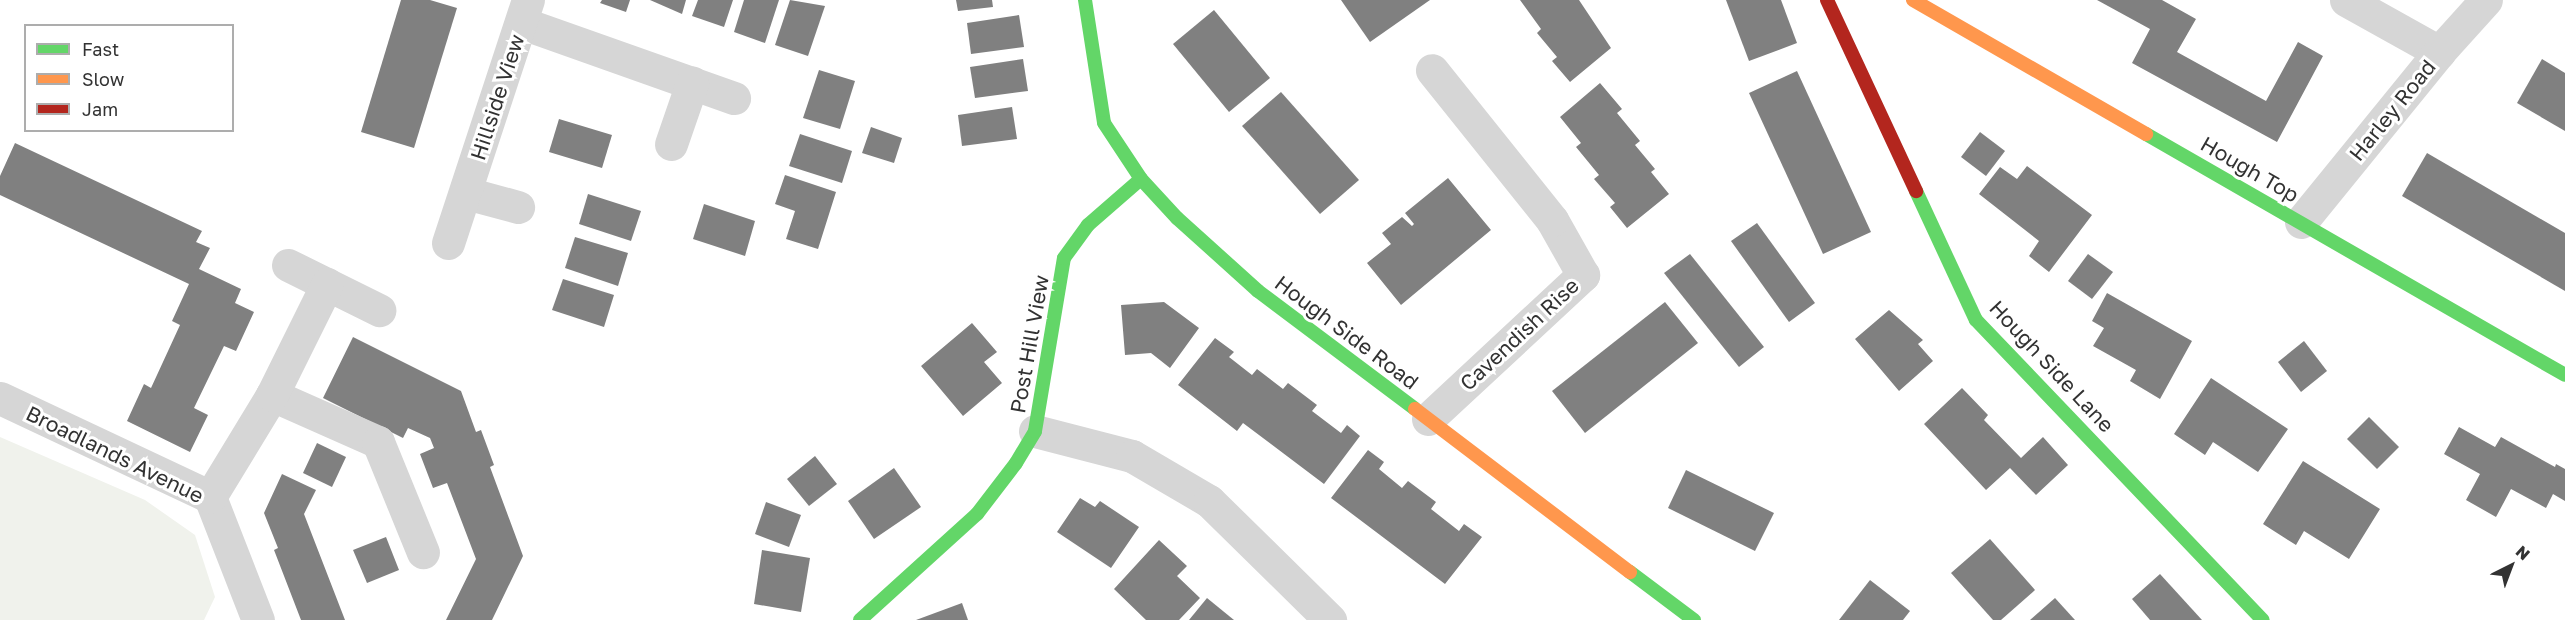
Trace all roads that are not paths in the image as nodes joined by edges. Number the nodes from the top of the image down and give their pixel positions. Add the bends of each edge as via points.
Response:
1 (1085, 0) edge
2 (1827, 0) edge
3 (1913, 0) edge
4 (2346, 0) edge
5 (2486, 0) edge
6 (525, 11) edge
7 (2439, 52) junction
8 (1432, 70) dead end
9 (692, 83) junction
10 (734, 98) dead end
11 (671, 144) dead end
12 (1141, 179) junction
13 (466, 193) junction
14 (518, 207) dead end
15 (2301, 222) junction
16 (448, 243) dead end
17 (288, 265) dead end
18 (327, 284) junction
19 (379, 310) dead end
20 (2565, 375) edge
21 (272, 395) junction
22 (0, 398) edge
23 (1428, 419) junction
24 (1035, 431) junction
25 (210, 497) junction
26 (423, 552) dead end
27 (258, 620) edge
28 (860, 620) edge
29 (1330, 620) edge
30 (1694, 620) edge
31 (2263, 620) edge

1 - 12 street, Hough Side Road via 1104,123
2 - 31 street, Hough Side Lane via 1976,320
3 - 15 street, Hough Top
4 - 7 street
5 - 7 street, Harley Road
6 - 9 street
6 - 13 street, Hillside View
7 - 15 street, Harley Road
8 - 23 street, Cavendish Rise via 1552,220 1583,275
9 - 10 street
9 - 11 street
12 - 23 street, Hough Side Road via 1177,218 1258,291
12 - 24 street, Post Hill View via 1088,225 1064,258
13 - 14 street
13 - 16 street, Hillside View
15 - 20 street, Hough Top
17 - 18 street
18 - 19 street
18 - 21 street
21 - 25 street
21 - 26 street via 378,442
22 - 25 street, Broadlands Avenue
23 - 30 street, Hough Side Road
24 - 28 street, Post Hill View via 977,514
24 - 29 street via 1132,456 1209,501
25 - 27 street, Broadlands Avenue

